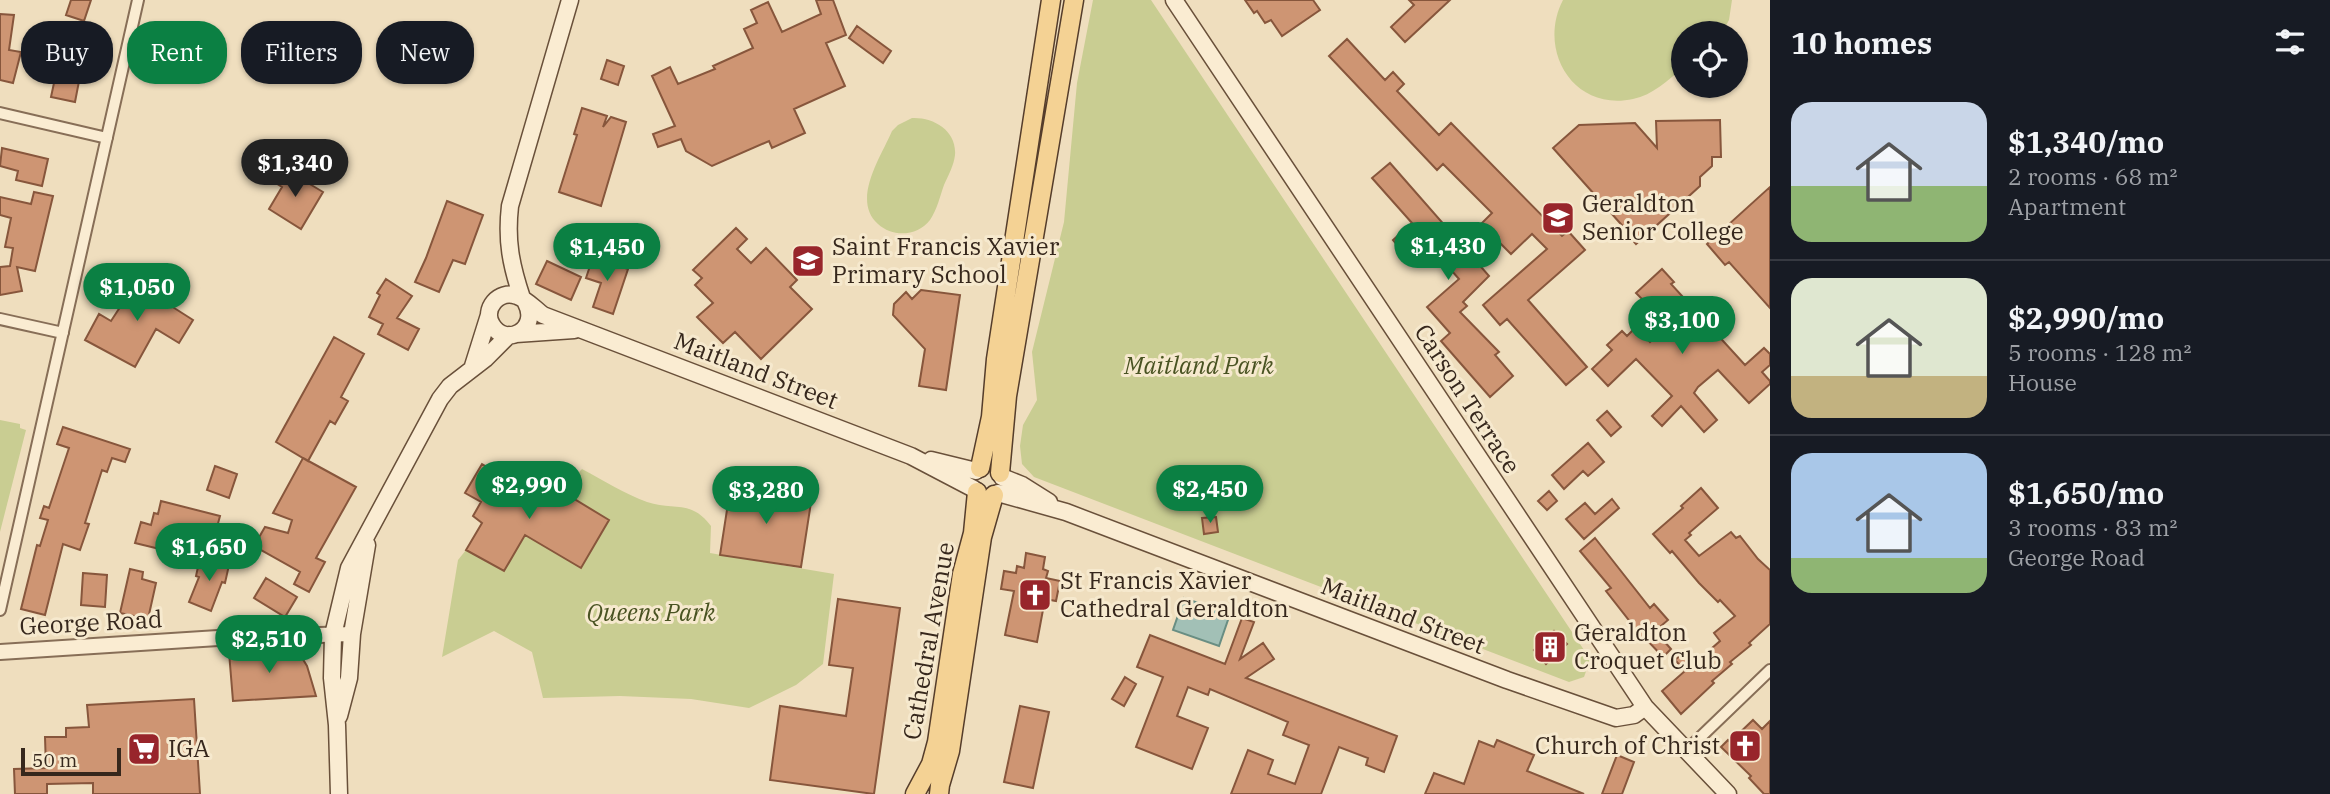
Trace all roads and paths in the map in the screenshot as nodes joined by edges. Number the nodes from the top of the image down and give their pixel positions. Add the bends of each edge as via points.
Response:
1 (138, 0) edge
2 (570, 0) edge
3 (1051, 0) edge
4 (1074, 0) edge
5 (1175, 4) edge
6 (1043, 46) junction
7 (1064, 50) junction
8 (0, 113) edge
9 (107, 138) junction
10 (509, 255) junction
11 (498, 298) junction
12 (524, 301) junction
13 (489, 314) junction
14 (0, 319) edge
15 (584, 330) junction
16 (63, 333) junction
17 (513, 335) junction
18 (472, 366) junction
19 (988, 482) junction
20 (369, 533) junction
21 (0, 610) edge
22 (352, 634) junction
23 (333, 635) junction
24 (0, 652) edge
25 (1770, 670) edge
26 (1645, 707) junction
27 (337, 725) junction
28 (1686, 751) junction
29 (339, 794) edge
30 (915, 794) edge
31 (939, 794) edge
32 (1728, 794) edge

1 - 9 street
2 - 10 main road via 510,205
3 - 6 main road, Cathedral Avenue
4 - 7 main road, Cathedral Avenue
5 - 26 main road, Carson Terrace
6 - 7 main road
6 - 19 main road, Cathedral Avenue via 996,359
7 - 19 main road, Cathedral Avenue via 1007,396
8 - 9 street
9 - 16 street
10 - 11 main road
10 - 12 main road
11 - 12 main road via 510,294
11 - 13 main road
12 - 15 main road, Maitland Street via 543,315
12 - 17 main road via 529,321
13 - 17 main road via 493,327
13 - 18 main road
14 - 16 street
15 - 17 main road, Maitland Street
15 - 19 main road, Maitland Street
16 - 21 street
17 - 18 main road
18 - 20 main road via 433,410
19 - 26 main road, Maitland Street via 1022,485 1066,512 1616,718 1634,715
19 - 30 main road, Cathedral Avenue via 962,574 937,742
19 - 31 main road, Cathedral Avenue via 950,751
20 - 22 main road
20 - 23 main road via 349,568
22 - 23 street, George Road
22 - 27 main road via 349,678
23 - 24 street, George Road
23 - 27 main road
25 - 28 street
26 - 28 main road, Carson Terrace
27 - 29 main road
28 - 32 main road, Carson Terrace

